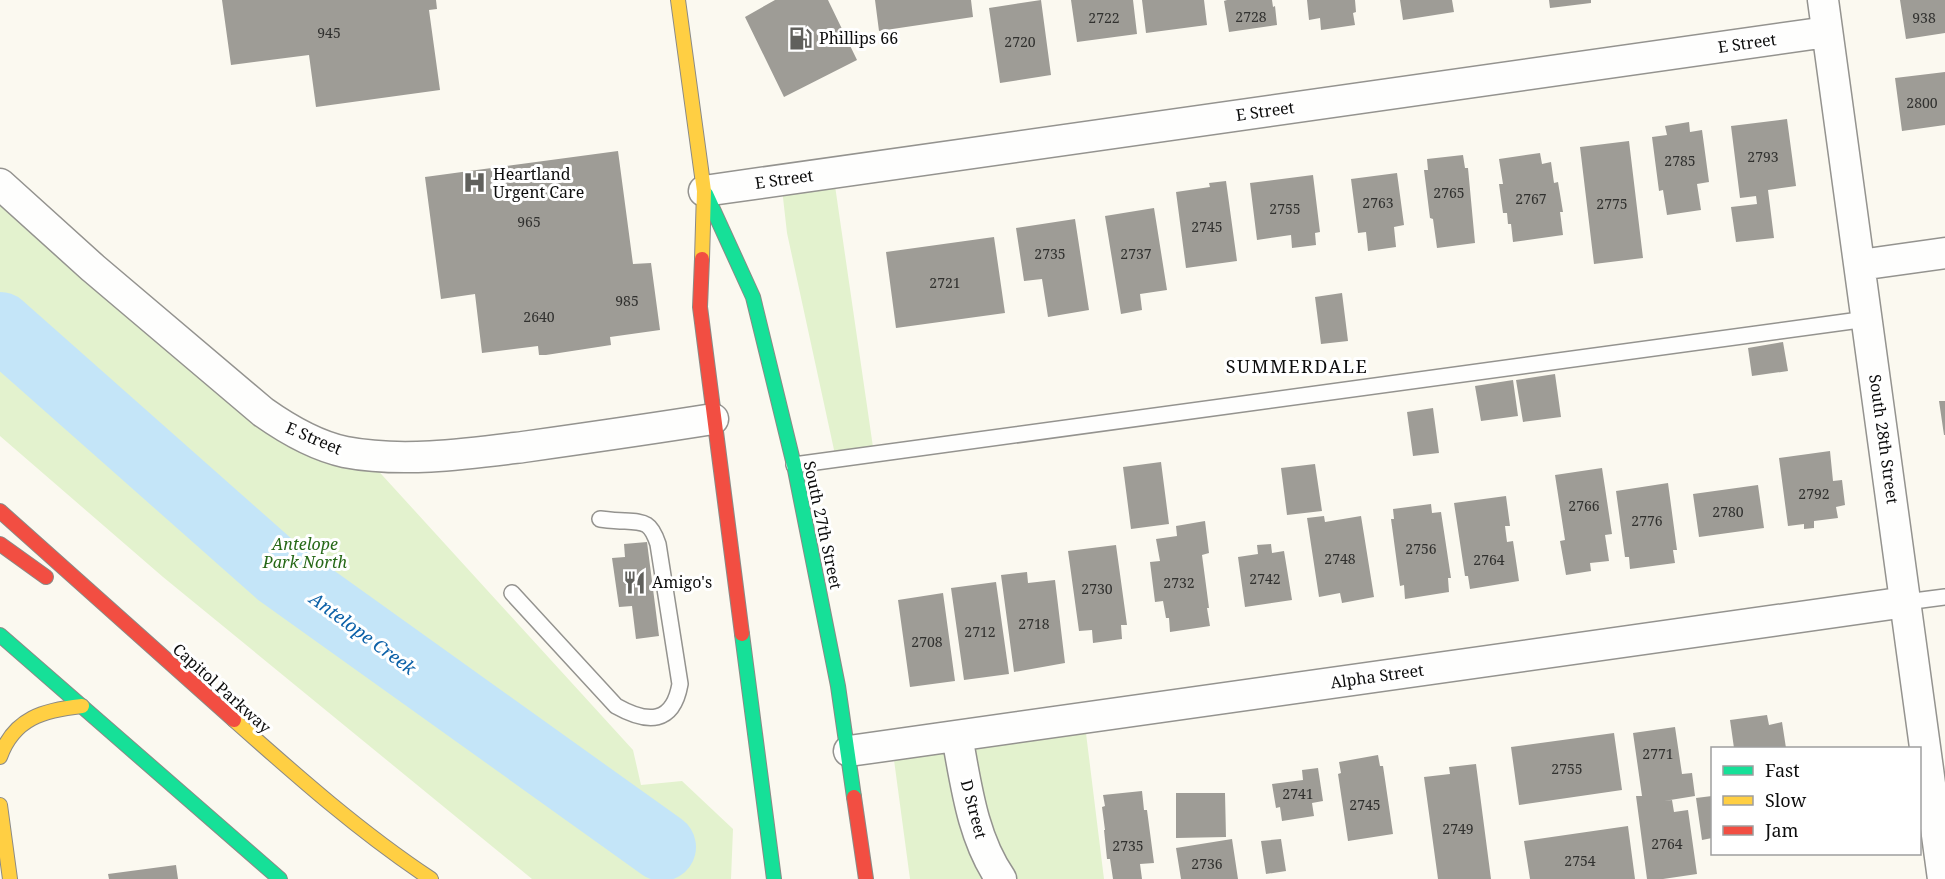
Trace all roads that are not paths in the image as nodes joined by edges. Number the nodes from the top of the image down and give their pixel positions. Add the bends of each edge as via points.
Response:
1 (678, 0) edge
2 (1823, 0) edge
3 (1827, 32) junction
4 (0, 184) edge
5 (704, 191) junction
6 (1945, 253) edge
7 (1860, 265) junction
8 (1867, 319) junction
9 (713, 419) junction
10 (794, 465) junction
11 (0, 511) edge
12 (600, 519) dead end
13 (0, 544) edge
14 (58, 585) dead end
15 (512, 592) dead end
16 (1945, 597) edge
17 (1906, 602) junction
18 (86, 606) dead end
19 (0, 635) edge
20 (198, 688) junction
21 (82, 706) junction
22 (957, 736) junction
23 (849, 752) junction
24 (0, 757) edge
25 (0, 805) edge
26 (7, 876) edge
27 (280, 879) edge
28 (431, 879) edge
29 (774, 879) edge
30 (866, 879) edge
31 (1001, 879) edge
32 (1943, 879) edge

1 - 5 main road, South 27th Street
2 - 3 street, South 28th Street
3 - 5 street, E Street
3 - 7 street, South 28th Street
4 - 9 street, E Street via 263,412 331,448 382,455 453,455
5 - 9 main road, South 27th Street via 700,307
5 - 10 main road, South 27th Street via 753,297
6 - 7 street
7 - 8 street, South 28th Street
8 - 10 lane
8 - 17 street, South 28th Street
9 - 29 main road, South 27th Street
10 - 23 main road, South 27th Street
11 - 20 main road, Capitol Parkway
12 - 15 lane via 638,521 648,525 656,538 680,684 668,713 641,717 616,706
13 - 14 main road
16 - 17 lane
17 - 22 street, Alpha Street
17 - 32 street, South 28th Street
18 - 20 main road
19 - 21 main road
20 - 28 main road, Capitol Parkway via 307,785 388,851
21 - 24 main road via 44,712 28,719 3,746
21 - 27 main road
22 - 23 street, Alpha Street
22 - 31 street, D Street via 975,823
23 - 30 main road, South 27th Street
25 - 26 main road

